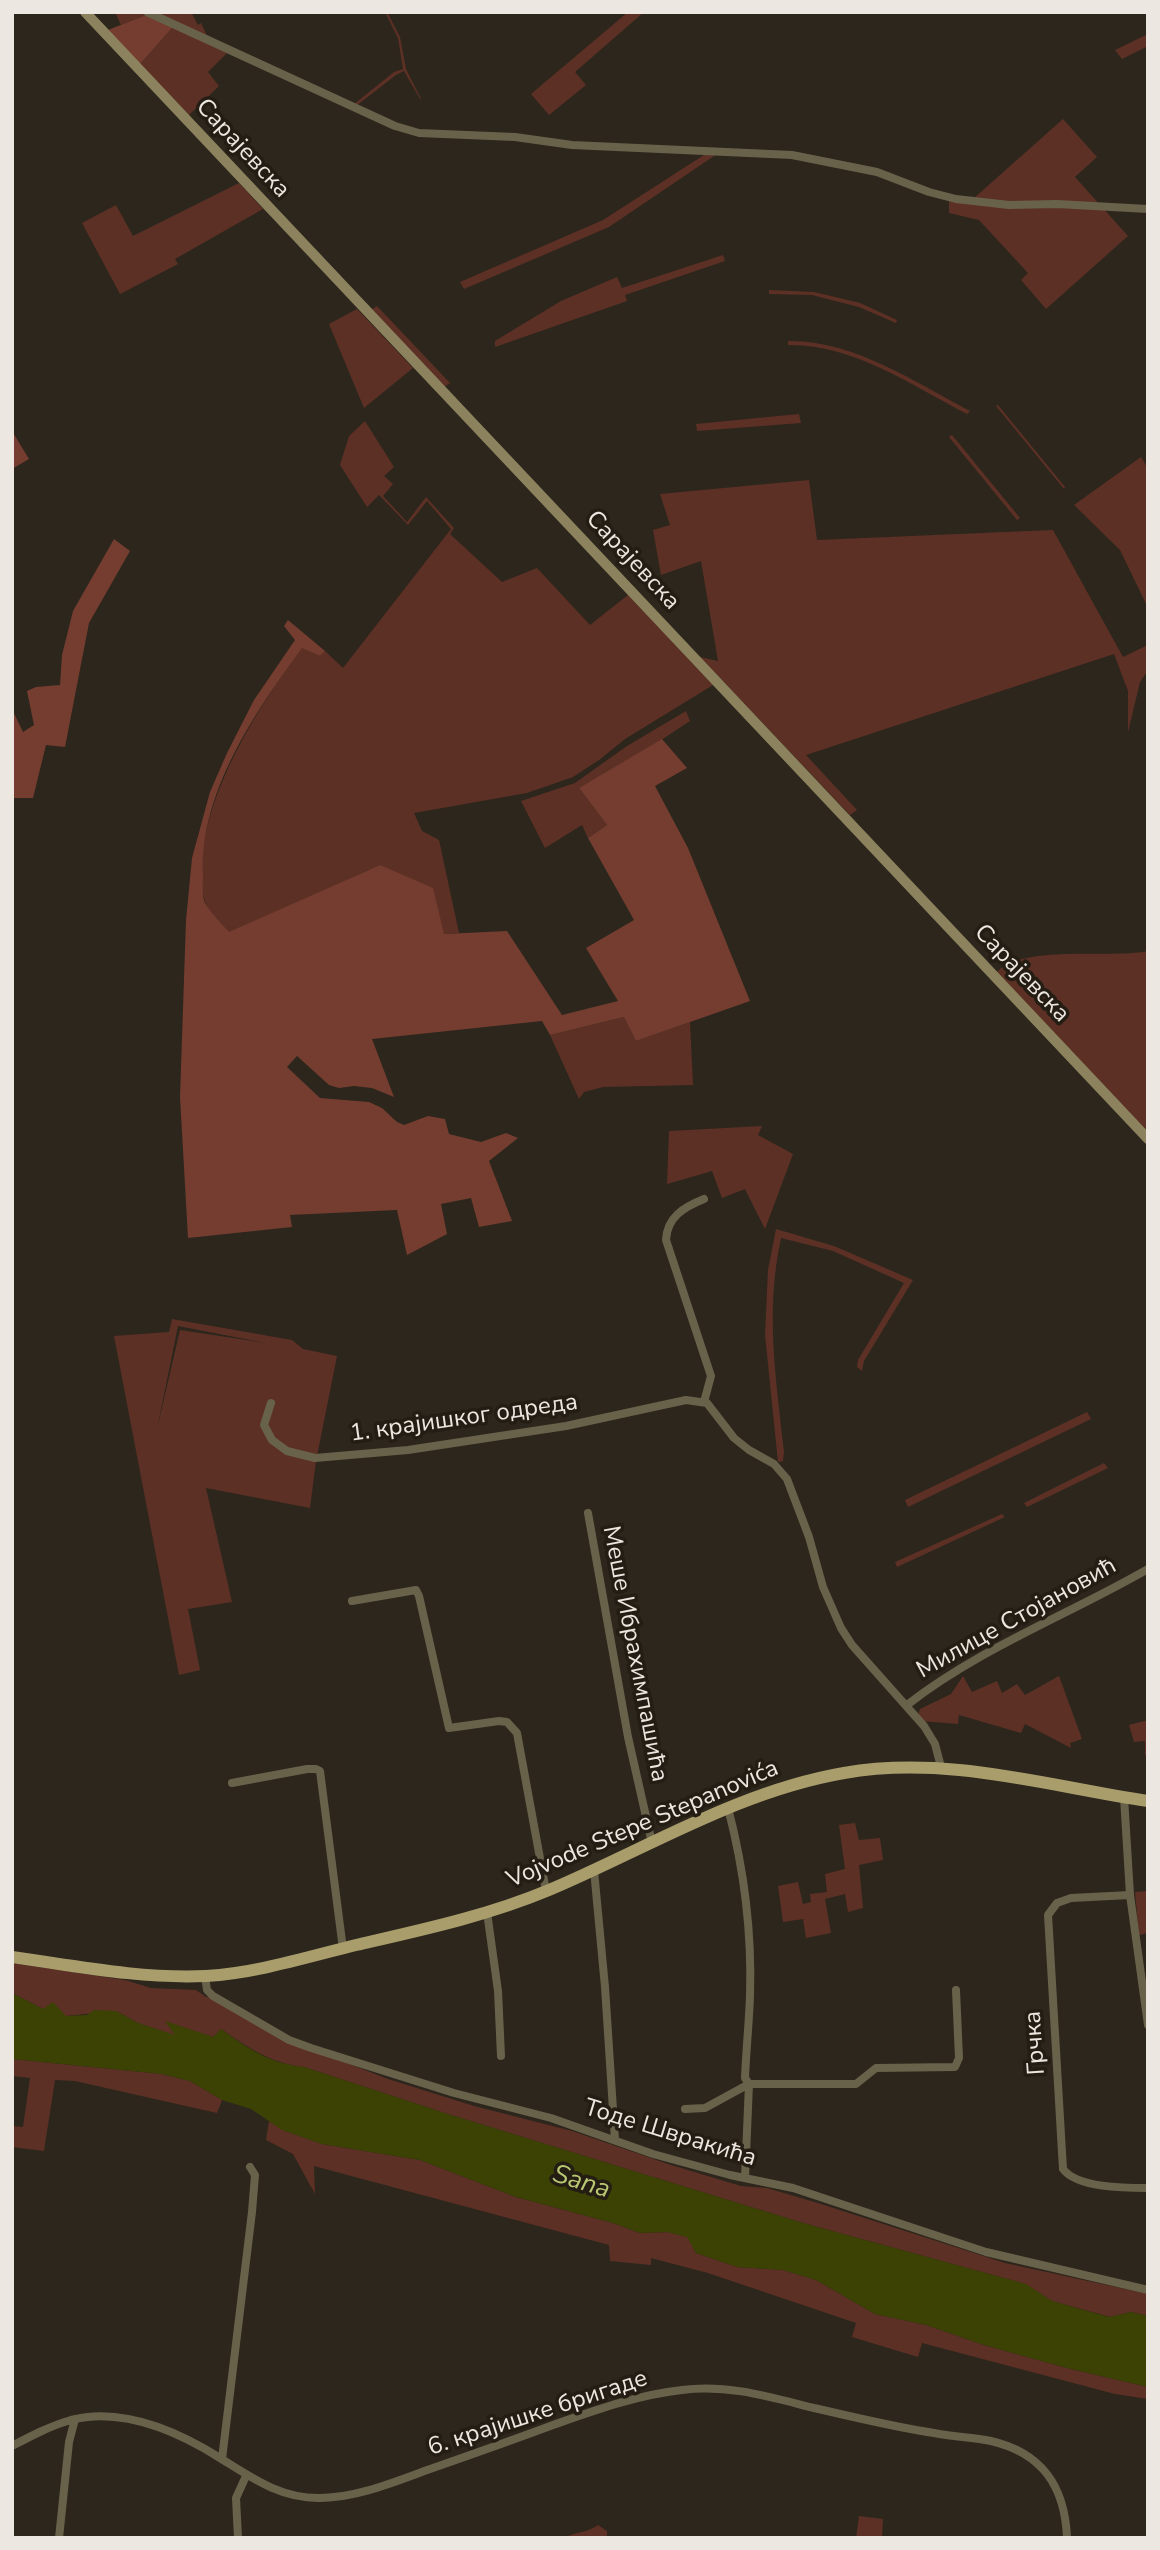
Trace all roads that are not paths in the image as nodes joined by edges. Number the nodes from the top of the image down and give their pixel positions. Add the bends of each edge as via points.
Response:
1 (85, 12) edge
2 (146, 12) edge
3 (1148, 209) edge
4 (1148, 1139) edge
5 (704, 1199) dead end
6 (704, 1402) junction
7 (271, 1403) dead end
8 (588, 1513) dead end
9 (1148, 1569) edge
10 (352, 1601) dead end
11 (907, 1705) junction
12 (941, 1767) junction
13 (232, 1783) dead end
14 (1124, 1797) junction
15 (1148, 1801) edge
16 (729, 1808) junction
17 (652, 1843) junction
18 (594, 1870) junction
19 (546, 1891) junction
20 (1130, 1895) junction
21 (487, 1912) junction
22 (343, 1949) junction
23 (12, 1957) edge
24 (205, 1976) junction
25 (956, 1990) dead end
26 (1148, 2025) edge
27 (500, 2056) dead end
28 (749, 2084) junction
29 (685, 2109) dead end
30 (615, 2140) junction
31 (250, 2167) dead end
32 (745, 2178) junction
33 (1148, 2188) edge
34 (1148, 2290) edge
35 (75, 2419) junction
36 (12, 2446) edge
37 (222, 2459) junction
38 (246, 2476) junction
39 (59, 2538) edge
40 (239, 2538) edge
41 (1067, 2538) edge

1 - 4 main road, Сарајевска
2 - 3 street via 419,133 792,155 877,172 956,200
5 - 6 street via 676,1214 666,1240 710,1376
6 - 7 street, 1. крајишког одреда via 673,1402 566,1426 408,1450 315,1458 287,1451 272,1440 264,1425
6 - 11 street via 734,1438 781,1470 841,1628
8 - 17 street, Меше Ибрахимпашића
9 - 11 street, Милице Стојановић via 994,1649
10 - 19 street via 416,1590 449,1728 499,1721 513,1726 524,1760
11 - 12 street via 935,1744
12 - 14 main road, Vojvode Stepe Stepanovića
12 - 16 main road, Vojvode Stepe Stepanovića via 843,1773 782,1788
13 - 22 street via 307,1769 320,1771
14 - 15 main road, Vojvode Stepe Stepanovića
14 - 20 street
16 - 17 main road, Vojvode Stepe Stepanovića
16 - 28 street via 750,1948 745,2078
17 - 18 main road, Vojvode Stepe Stepanovića
18 - 19 main road, Vojvode Stepe Stepanovića
18 - 30 street
19 - 21 main road, Vojvode Stepe Stepanovića
20 - 26 street
20 - 33 street, Грчка via 1057,1903 1048,1915 1049,1959 1063,2169 1085,2183
21 - 22 main road, Vojvode Stepe Stepanovića
21 - 27 street, Vojvode Stepe Stepanovića via 498,1991
22 - 24 main road, Vojvode Stepe Stepanovića
23 - 24 main road, Vojvode Stepe Stepanovića via 156,1976
24 - 30 street, Тоде Швракића via 213,1996 289,2040
25 - 28 street via 959,2058 955,2067 876,2068 856,2084
28 - 29 street via 705,2108
28 - 32 street
30 - 32 street, Тоде Швракића
31 - 37 street via 255,2175 252,2212
32 - 34 street, Тоде Швракића via 793,2188 986,2252
35 - 36 street, 6. крајишке бригаде
35 - 37 street, 6. крајишке бригаде via 111,2417 144,2423
35 - 39 street
37 - 38 street, 6. крајишке бригаде
38 - 40 street via 236,2498
38 - 41 street, 6. крајишке бригаде via 293,2496 358,2494 616,2403 683,2389 729,2388 1016,2450 1056,2486 1065,2509

